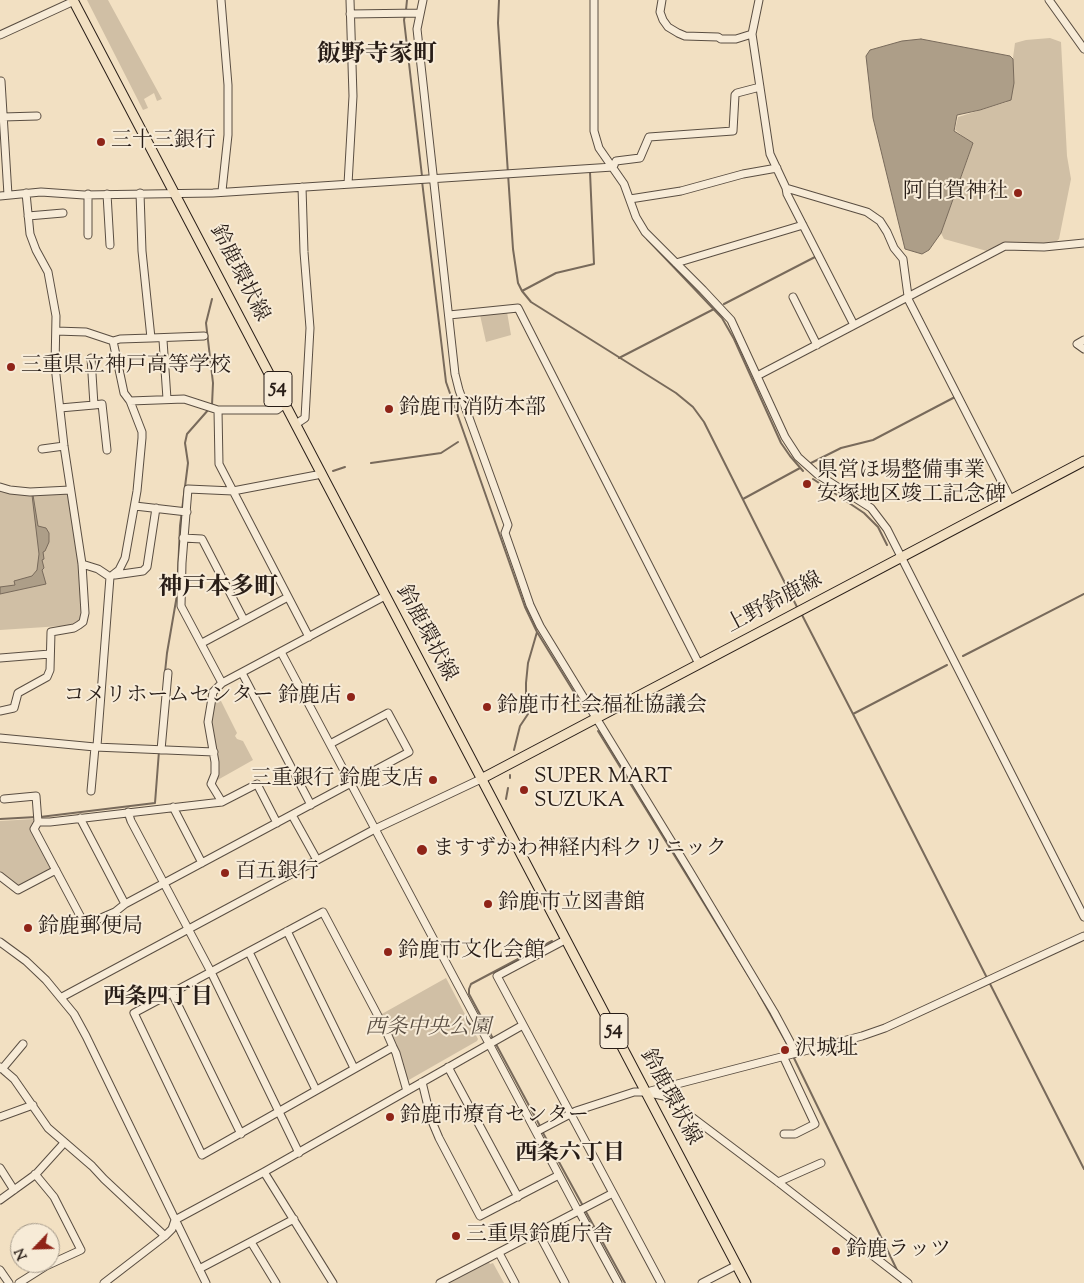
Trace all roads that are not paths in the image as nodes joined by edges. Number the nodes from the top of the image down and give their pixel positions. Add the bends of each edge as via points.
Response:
1 (74, 0) edge
2 (221, 0) edge
3 (350, 0) edge
4 (423, 0) edge
5 (594, 0) edge
6 (662, 0) edge
7 (759, 0) edge
8 (1049, 0) edge
9 (416, 13) junction
10 (350, 14) junction
11 (752, 34) junction
12 (0, 35) edge
13 (1084, 49) edge
14 (1, 82) edge
15 (760, 87) junction
16 (37, 116) dead end
17 (3, 117) junction
18 (613, 167) junction
19 (777, 168) junction
20 (430, 179) junction
21 (348, 184) junction
22 (302, 187) junction
23 (786, 188) junction
24 (222, 191) junction
25 (176, 192) junction
26 (26, 193) junction
27 (140, 193) junction
28 (88, 194) junction
29 (107, 194) junction
30 (8, 195) junction
31 (0, 196) edge
32 (630, 199) junction
33 (63, 213) dead end
34 (28, 216) junction
35 (803, 225) junction
36 (88, 235) dead end
37 (1084, 242) edge
38 (110, 245) dead end
39 (676, 263) junction
40 (793, 297) dead end
41 (908, 297) junction
42 (449, 315) junction
43 (854, 326) junction
44 (56, 331) junction
45 (204, 336) dead end
46 (151, 338) junction
47 (163, 340) dead end
48 (1084, 340) edge
49 (113, 341) junction
50 (817, 345) junction
51 (1084, 349) edge
52 (91, 358) dead end
53 (757, 376) junction
54 (167, 399) junction
55 (130, 401) junction
56 (286, 404) junction
57 (94, 405) junction
58 (60, 408) junction
59 (213, 409) junction
60 (296, 424) junction
61 (64, 446) junction
62 (42, 449) dead end
63 (107, 450) dead end
64 (1084, 461) edge
65 (322, 474) junction
66 (0, 487) edge
67 (70, 490) junction
68 (233, 491) junction
69 (1011, 500) junction
70 (134, 506) junction
71 (156, 508) junction
72 (183, 511) junction
73 (184, 538) junction
74 (902, 557) junction
75 (82, 564) junction
76 (112, 576) junction
77 (385, 596) junction
78 (288, 597) junction
79 (244, 620) junction
80 (309, 637) junction
81 (202, 643) junction
82 (281, 652) junction
83 (50, 654) junction
84 (0, 658) edge
85 (699, 664) junction
86 (168, 673) dead end
87 (242, 673) junction
88 (222, 683) junction
89 (0, 712) edge
90 (596, 718) junction
91 (0, 738) edge
92 (330, 744) junction
93 (96, 747) junction
94 (159, 750) junction
95 (214, 752) junction
96 (481, 779) junction
97 (350, 784) junction
98 (91, 791) dead end
99 (4, 799) dead end
100 (222, 802) junction
101 (311, 805) junction
102 (174, 807) junction
103 (128, 812) junction
104 (292, 815) junction
105 (80, 818) junction
106 (38, 822) junction
107 (276, 823) junction
108 (375, 829) junction
109 (317, 860) junction
110 (202, 862) junction
111 (56, 870) junction
112 (0, 876) edge
113 (164, 884) junction
114 (125, 904) junction
115 (1084, 917) edge
116 (188, 929) junction
117 (287, 931) junction
118 (1084, 936) edge
119 (565, 940) junction
120 (0, 942) edge
121 (248, 952) junction
122 (210, 972) junction
123 (172, 993) junction
124 (62, 997) junction
125 (523, 1025) junction
126 (23, 1044) dead end
127 (489, 1044) junction
128 (393, 1046) junction
129 (796, 1053) junction
130 (785, 1055) junction
131 (448, 1067) junction
132 (1, 1068) edge
133 (354, 1068) junction
134 (422, 1082) junction
135 (316, 1090) junction
136 (407, 1091) junction
137 (646, 1092) junction
138 (32, 1105) junction
139 (279, 1111) junction
140 (571, 1114) junction
141 (0, 1117) edge
142 (537, 1132) junction
143 (241, 1134) junction
144 (784, 1134) dead end
145 (64, 1143) junction
146 (299, 1153) junction
147 (821, 1163) dead end
148 (0, 1168) edge
149 (264, 1172) junction
150 (36, 1174) junction
151 (559, 1175) junction
152 (778, 1182) junction
153 (14, 1190) junction
154 (613, 1193) junction
155 (518, 1196) junction
156 (0, 1200) edge
157 (579, 1211) junction
158 (294, 1219) junction
159 (175, 1220) junction
160 (538, 1232) junction
161 (166, 1236) junction
162 (251, 1242) junction
163 (499, 1253) junction
164 (737, 1265) junction
165 (199, 1269) junction
166 (0, 1270) edge
167 (905, 1280) edge
168 (9, 1283) edge
169 (19, 1283) edge
170 (104, 1283) edge
171 (206, 1283) edge
172 (276, 1283) edge
173 (333, 1283) edge
174 (440, 1283) edge
175 (514, 1283) edge
176 (565, 1283) edge
177 (618, 1283) edge
178 (661, 1283) edge
179 (702, 1283) edge
180 (746, 1283) edge

1 - 12 street
1 - 25 main road, 鈴鹿環状線 / 54
2 - 24 street via 228,85 228,135
3 - 10 street
4 - 9 street
5 - 18 street via 594,131 599,148
6 - 11 street via 660,12 663,20 678,34 736,40
7 - 11 street
8 - 13 street
9 - 10 street
9 - 20 street
10 - 21 street via 353,96
11 - 15 street
14 - 17 street
15 - 18 street via 735,95 733,131 649,137 640,158 616,161
15 - 19 street via 768,146
16 - 17 street
17 - 30 street
18 - 20 street
18 - 32 street
19 - 23 street
19 - 32 street via 681,191
20 - 21 street
20 - 42 street
21 - 22 street
22 - 24 street
22 - 60 street via 310,328 306,418
23 - 35 street
23 - 41 street via 867,212 880,221 903,259
24 - 25 street
25 - 27 street
25 - 56 main road, 鈴鹿環状線 / 54
26 - 28 street
26 - 30 street
26 - 34 street
27 - 29 street
27 - 46 street
28 - 29 street
28 - 36 street
29 - 38 street
30 - 31 street
32 - 39 street via 640,224
33 - 34 street
34 - 44 street via 32,240 48,272
35 - 39 street
35 - 43 street
37 - 41 street via 1044,247 1004,246
39 - 53 street via 731,320
40 - 50 street
41 - 43 street
41 - 69 street
42 - 85 street via 518,308
42 - 90 street via 459,390 508,525 505,533 530,605 544,634
43 - 50 street
44 - 49 street via 86,332
44 - 58 street via 55,366
45 - 46 street
46 - 49 street
47 - 54 street
48 - 51 street via 1077,344
49 - 55 street via 124,393
50 - 53 street
52 - 57 street
53 - 74 street via 785,437 798,457 817,474 870,508 887,529
54 - 55 street
54 - 59 street via 184,399
55 - 70 street via 142,438
56 - 59 street via 277,410
56 - 60 main road, 鈴鹿環状線 / 54
57 - 58 street
57 - 63 street via 102,404
58 - 61 street
59 - 68 street via 218,464
60 - 65 main road, 鈴鹿環状線 / 54
61 - 62 street
61 - 67 street
64 - 69 main road, 上野鈴鹿線
65 - 68 street
65 - 77 main road, 鈴鹿環状線 / 54
66 - 67 street via 30,492
67 - 75 street
68 - 72 street via 188,489
68 - 78 street
69 - 74 main road, 上野鈴鹿線
70 - 71 street
70 - 76 street via 125,558
71 - 72 street
71 - 76 street via 148,567 143,571
72 - 73 street
73 - 79 street via 202,539
73 - 81 street via 182,606
74 - 85 main road, 上野鈴鹿線
74 - 115 street
75 - 76 street
75 - 83 street via 83,622 74,628 51,632
76 - 93 street
77 - 80 street
77 - 96 main road, 鈴鹿環状線 / 54
78 - 79 street
78 - 80 street
79 - 81 street
80 - 82 street
81 - 88 street
82 - 87 street
82 - 92 street
83 - 84 street
83 - 89 street via 47,677 18,693 14,708
85 - 90 main road, 上野鈴鹿線
86 - 94 street
87 - 88 street
87 - 101 street
88 - 95 street via 211,697 208,722
90 - 96 main road, 上野鈴鹿線
90 - 129 street
91 - 93 street
92 - 97 street
92 - 97 street via 388,713 409,752
93 - 94 street
93 - 98 street
94 - 95 street
95 - 100 street via 211,784
96 - 108 street
96 - 119 main road, 鈴鹿環状線 / 54
97 - 101 street
97 - 108 street
99 - 106 street via 36,796
100 - 102 street
100 - 107 street via 257,784
101 - 104 street
102 - 103 street
102 - 110 street
103 - 105 street
103 - 113 street
104 - 107 street
104 - 109 street
105 - 106 street
105 - 114 street
106 - 111 street via 34,829
107 - 110 street
108 - 109 street
108 - 127 street
109 - 116 street
110 - 113 street
111 - 112 street via 18,890
111 - 114 street via 85,925
113 - 114 street
113 - 116 street
116 - 122 street
116 - 124 street
117 - 121 street
117 - 128 street via 323,912
117 - 133 street
118 - 129 street via 885,1028
119 - 125 street via 497,976
119 - 137 main road, 鈴鹿環状線 / 54
120 - 124 street via 26,961
121 - 122 street
121 - 135 street
122 - 123 street
122 - 139 street
123 - 143 street
123 - 143 street via 134,1013 202,1155
124 - 159 street via 86,1036
125 - 127 street
125 - 140 street
126 - 132 street
127 - 131 street
127 - 142 street
128 - 133 street
128 - 136 street
129 - 130 street
130 - 137 street
130 - 144 street via 816,1124 795,1134
131 - 134 street
131 - 155 street
132 - 138 street via 14,1079
133 - 135 street
134 - 136 street
134 - 155 street via 434,1125 480,1216
135 - 139 street
136 - 146 street
137 - 140 street via 634,1092
137 - 152 street via 664,1096
137 - 164 main road, 鈴鹿環状線 / 54
138 - 141 street
138 - 145 street via 48,1128
139 - 143 street
139 - 146 street
140 - 142 street
140 - 154 street
142 - 151 street
145 - 150 street
145 - 161 street
146 - 149 street
147 - 152 street
148 - 153 street
149 - 158 street
149 - 159 street
150 - 153 street
150 - 169 street via 54,1197 81,1250
151 - 155 street
151 - 157 street
152 - 167 street
153 - 156 street
154 - 157 street
154 - 178 street
157 - 160 street
157 - 177 street
158 - 162 street
158 - 173 street
159 - 161 street
159 - 165 street
160 - 163 street
160 - 176 street
161 - 170 street
162 - 165 street
162 - 172 street
163 - 174 street
163 - 175 street
164 - 179 street
164 - 180 main road, 鈴鹿環状線 / 54
165 - 171 street
166 - 168 street

